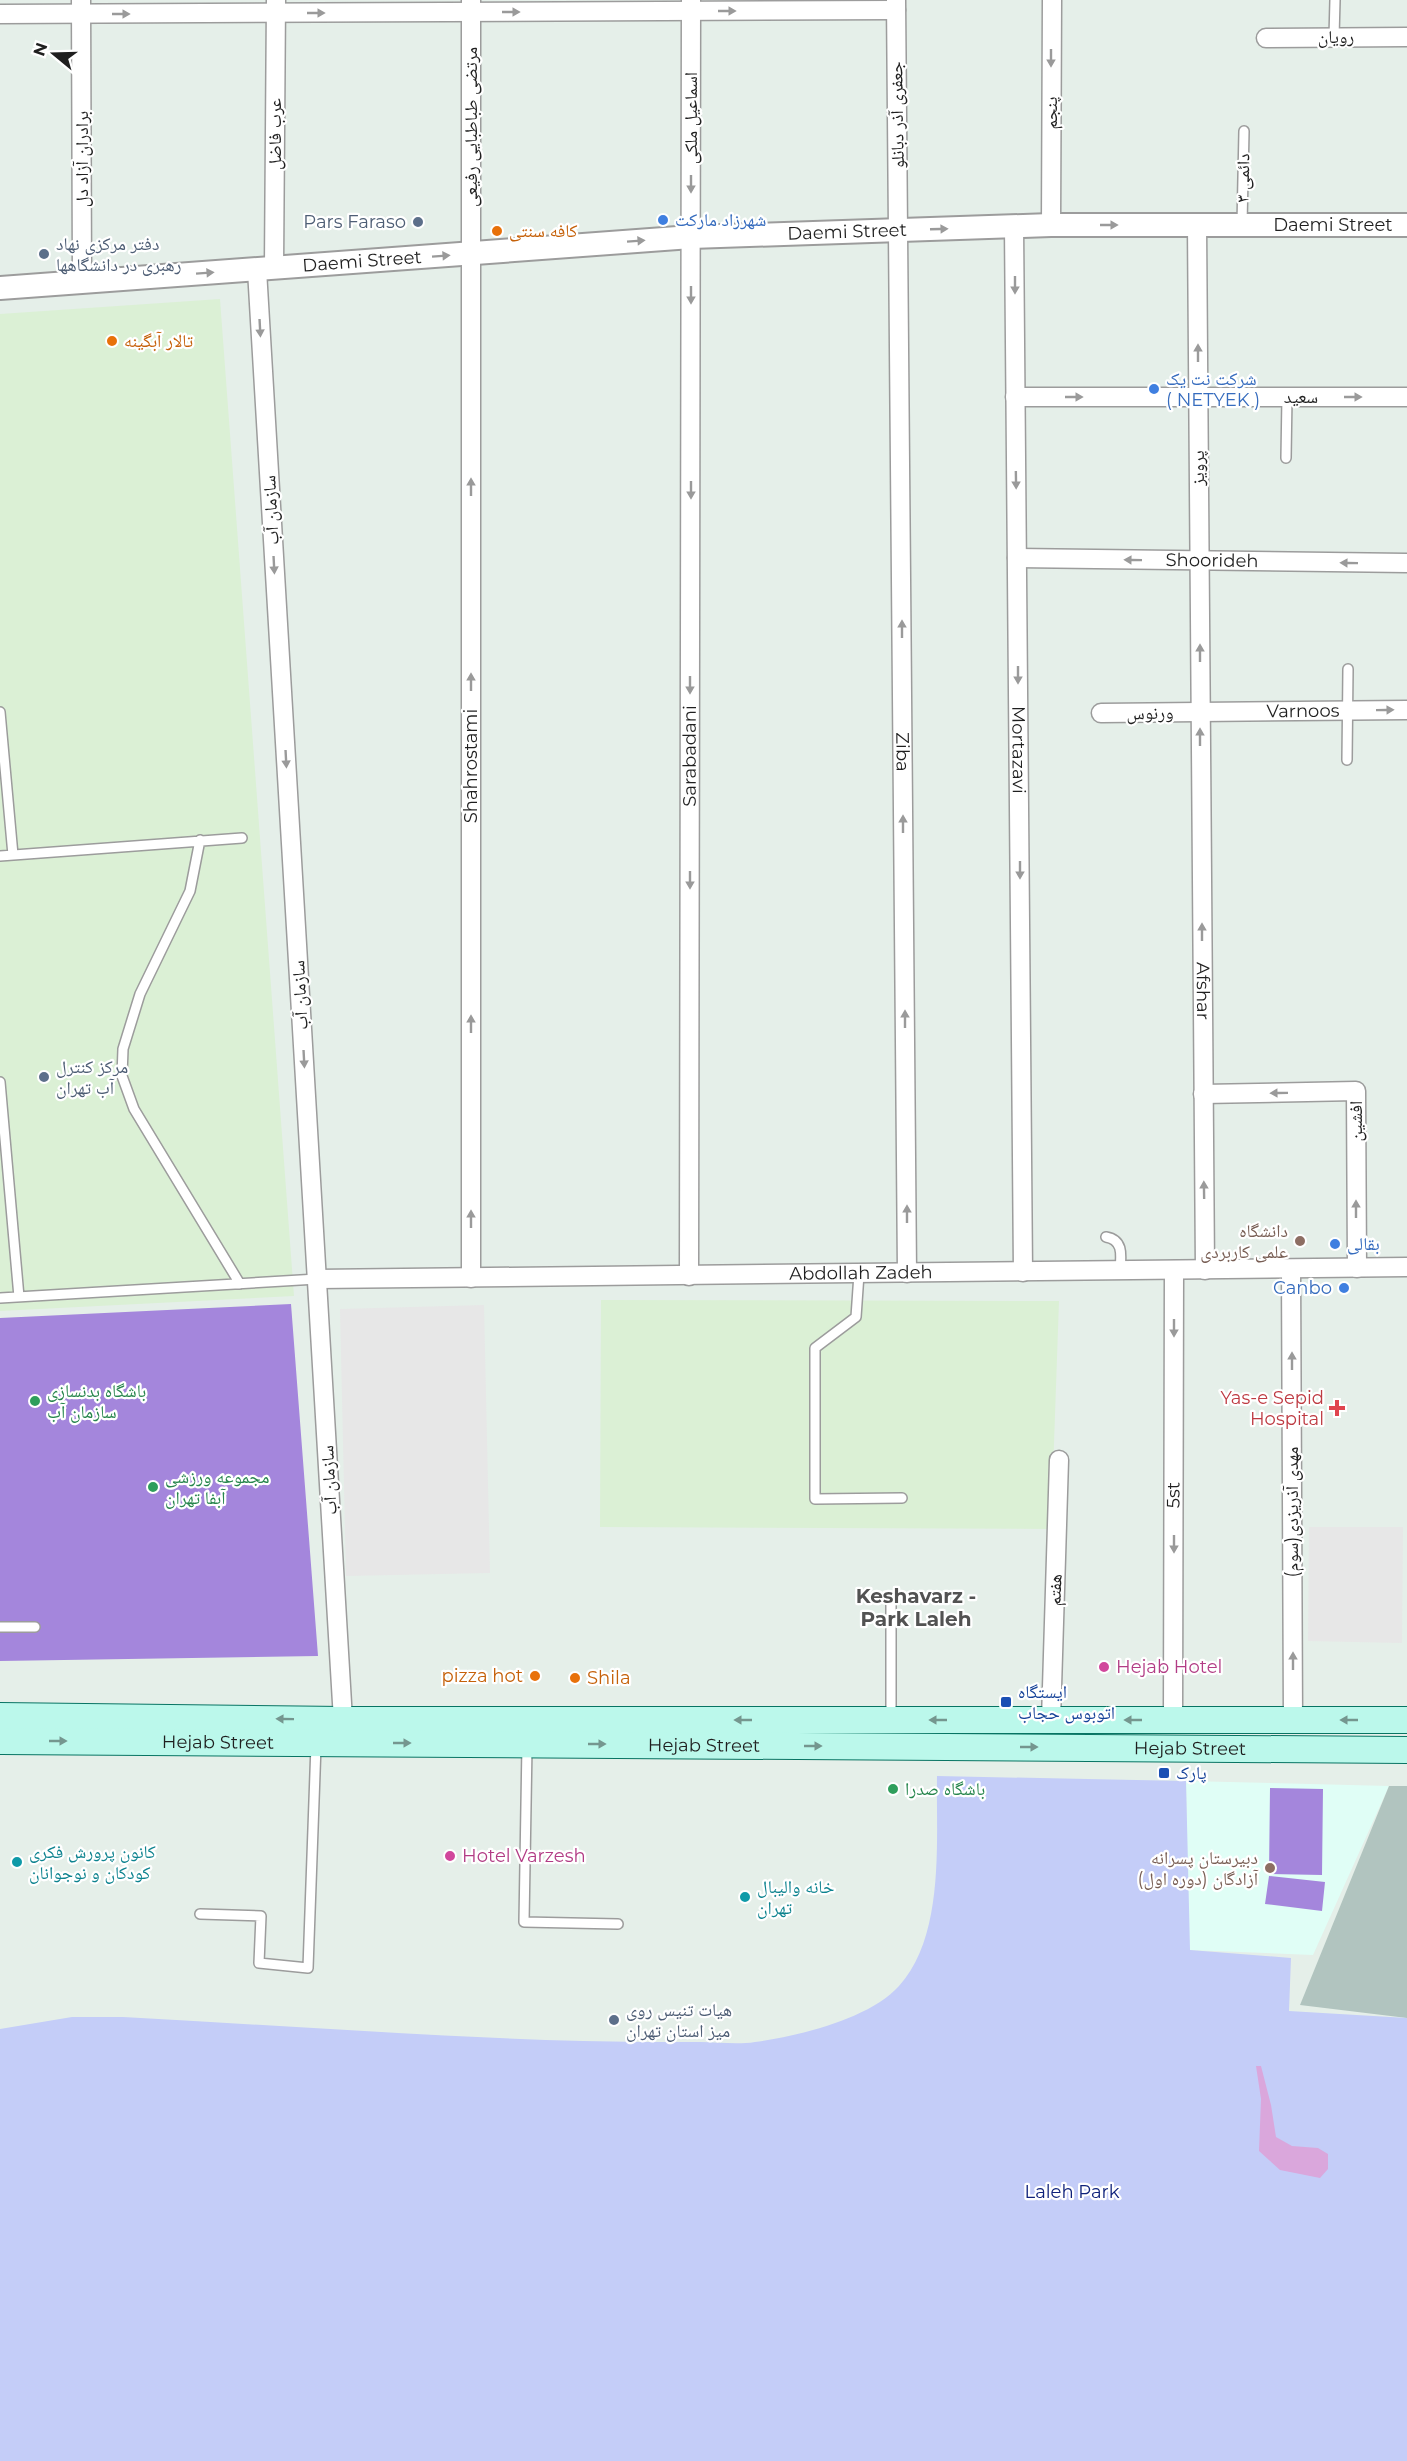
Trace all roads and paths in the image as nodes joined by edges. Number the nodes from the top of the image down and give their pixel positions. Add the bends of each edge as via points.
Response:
1 (1052, 0) edge
2 (1335, 0) edge
3 (896, 5) edge
4 (276, 6) edge
5 (471, 6) edge
6 (692, 6) edge
7 (81, 7) edge
8 (0, 14) edge
9 (1334, 37) junction
10 (1407, 37) edge
11 (1266, 38) dead end
12 (1244, 131) dead end
13 (1051, 225) junction
14 (1197, 225) junction
15 (1242, 225) junction
16 (1407, 225) edge
17 (1014, 226) junction
18 (898, 230) junction
19 (691, 237) junction
20 (471, 253) junction
21 (265, 269) junction
22 (82, 282) junction
23 (0, 288) edge
24 (1016, 397) junction
25 (1198, 397) junction
26 (1287, 397) junction
27 (1407, 397) edge
28 (1286, 458) dead end
29 (1017, 558) junction
30 (1199, 561) junction
31 (1407, 563) edge
32 (1348, 669) dead end
33 (1348, 710) junction
34 (1407, 710) edge
35 (0, 712) edge
36 (1200, 712) junction
37 (1101, 713) dead end
38 (1347, 760) dead end
39 (242, 837) dead end
40 (200, 840) junction
41 (13, 855) junction
42 (0, 856) edge
43 (0, 1082) edge
44 (1203, 1094) junction
45 (1106, 1237) dead end
46 (1407, 1267) edge
47 (1357, 1268) junction
48 (1205, 1269) junction
49 (1291, 1269) junction
50 (1120, 1270) junction
51 (1174, 1270) junction
52 (1023, 1272) junction
53 (907, 1273) junction
54 (859, 1274) junction
55 (689, 1275) junction
56 (471, 1278) junction
57 (317, 1279) junction
58 (240, 1284) junction
59 (18, 1297) junction
60 (0, 1298) edge
61 (1059, 1460) dead end
62 (902, 1498) dead end
63 (891, 1605) dead end
64 (0, 1627) edge
65 (35, 1627) dead end
66 (0, 1716) edge
67 (891, 1720) junction
68 (988, 1720) junction
69 (1051, 1720) junction
70 (1173, 1720) junction
71 (1293, 1720) junction
72 (1407, 1720) edge
73 (343, 1731) junction
74 (0, 1741) edge
75 (316, 1742) junction
76 (528, 1744) junction
77 (988, 1747) junction
78 (1293, 1749) junction
79 (1407, 1750) edge
80 (201, 1914) dead end
81 (618, 1924) dead end

1 -> 13 street, پنجم
2 - 9 lane
6 -> 3 street
3 - 18 street, جعفری آذر دبانلو
4 -> 5 street
7 -> 4 street
4 - 21 street, عرب فاضل
5 -> 6 street
5 - 20 street, مرتضی طباطبایی رفیعی
6 -> 19 street, اسماعیل ملکی
7 - 8 street
7 - 22 street, برادران آزاد دل
9 - 10 street, رویان
9 - 11 street, رویان
12 - 15 lane, دائمی ۳
13 -> 14 street, Daemi Street
13 - 17 street, Daemi Street
14 - 15 street, Daemi Street
25 -> 14 street, پرویز
15 - 16 street, Daemi Street
18 -> 17 street, Daemi Street
17 -> 24 street, Mortazavi
18 - 19 street, Daemi Street
53 -> 18 street, Ziba
20 -> 19 street, Daemi Street
19 -> 55 street, Sarabadani
21 -> 20 street, Daemi Street
56 -> 20 street, Shahrostami
22 -> 21 street, Daemi Street
21 -> 57 street, سازمان آب
22 - 23 street, Daemi Street
24 -> 25 street, سعید
24 -> 29 street, Mortazavi
25 - 26 street, سعید
25 - 30 street, پرویز
26 -> 27 street, سعید
26 - 28 lane
30 -> 29 street, Shoorideh
29 -> 52 street, Mortazavi
31 -> 30 street, Shoorideh
36 -> 30 street, پرویز
32 - 33 lane
33 -> 34 street, Varnoos
33 - 36 street, Varnoos
33 - 38 lane
35 - 41 lane
36 - 37 street, ورنوس
44 -> 36 street, Afshar
39 - 40 lane
40 - 41 lane
40 - 58 lane via 190,891 140,994 123,1049 122,1076 134,1109
41 - 42 lane
43 - 59 lane
47 -> 44 street, افشین via 1356,1092
48 -> 44 street, Afshar
45 - 50 lane via 1120,1246
46 - 47 street, Abdollah Zadeh
47 - 49 street, Abdollah Zadeh
48 - 49 street, Abdollah Zadeh
48 - 51 street, Abdollah Zadeh
71 -> 49 street, مهدی آذریزدی(سوم)
50 - 51 street, Abdollah Zadeh
50 - 52 street, Abdollah Zadeh
51 -> 70 street, 5st
52 - 53 street, Abdollah Zadeh
53 - 54 street, Abdollah Zadeh
54 - 55 street, Abdollah Zadeh
54 - 62 lane via 856,1317 815,1348 815,1499
55 - 56 street, Abdollah Zadeh
56 - 57 street, Abdollah Zadeh
57 - 58 lane
57 - 73 street, سازمان آب
58 - 59 lane
59 - 60 lane
61 - 69 street, هفتم
63 - 67 lane
64 - 65 lane
73 -> 66 main road, Hejab Street
68 -> 67 main road, Hejab Street
67 -> 73 main road, Hejab Street
68 - 69 main road, Hejab Street
68 - 77 main road
70 -> 69 main road, Hejab Street
70 - 71 main road, Hejab Street
72 -> 71 main road, Hejab Street
71 - 78 main road
73 - 75 main road, Hejab Street
73 -> 76 main road, Hejab Street
74 -> 75 main road, Hejab Street
75 - 80 lane via 308,1968 259,1962 261,1916
76 -> 77 main road, Hejab Street
76 - 81 lane via 524,1922
77 -> 78 main road, Hejab Street
78 - 79 main road, Hejab Street

